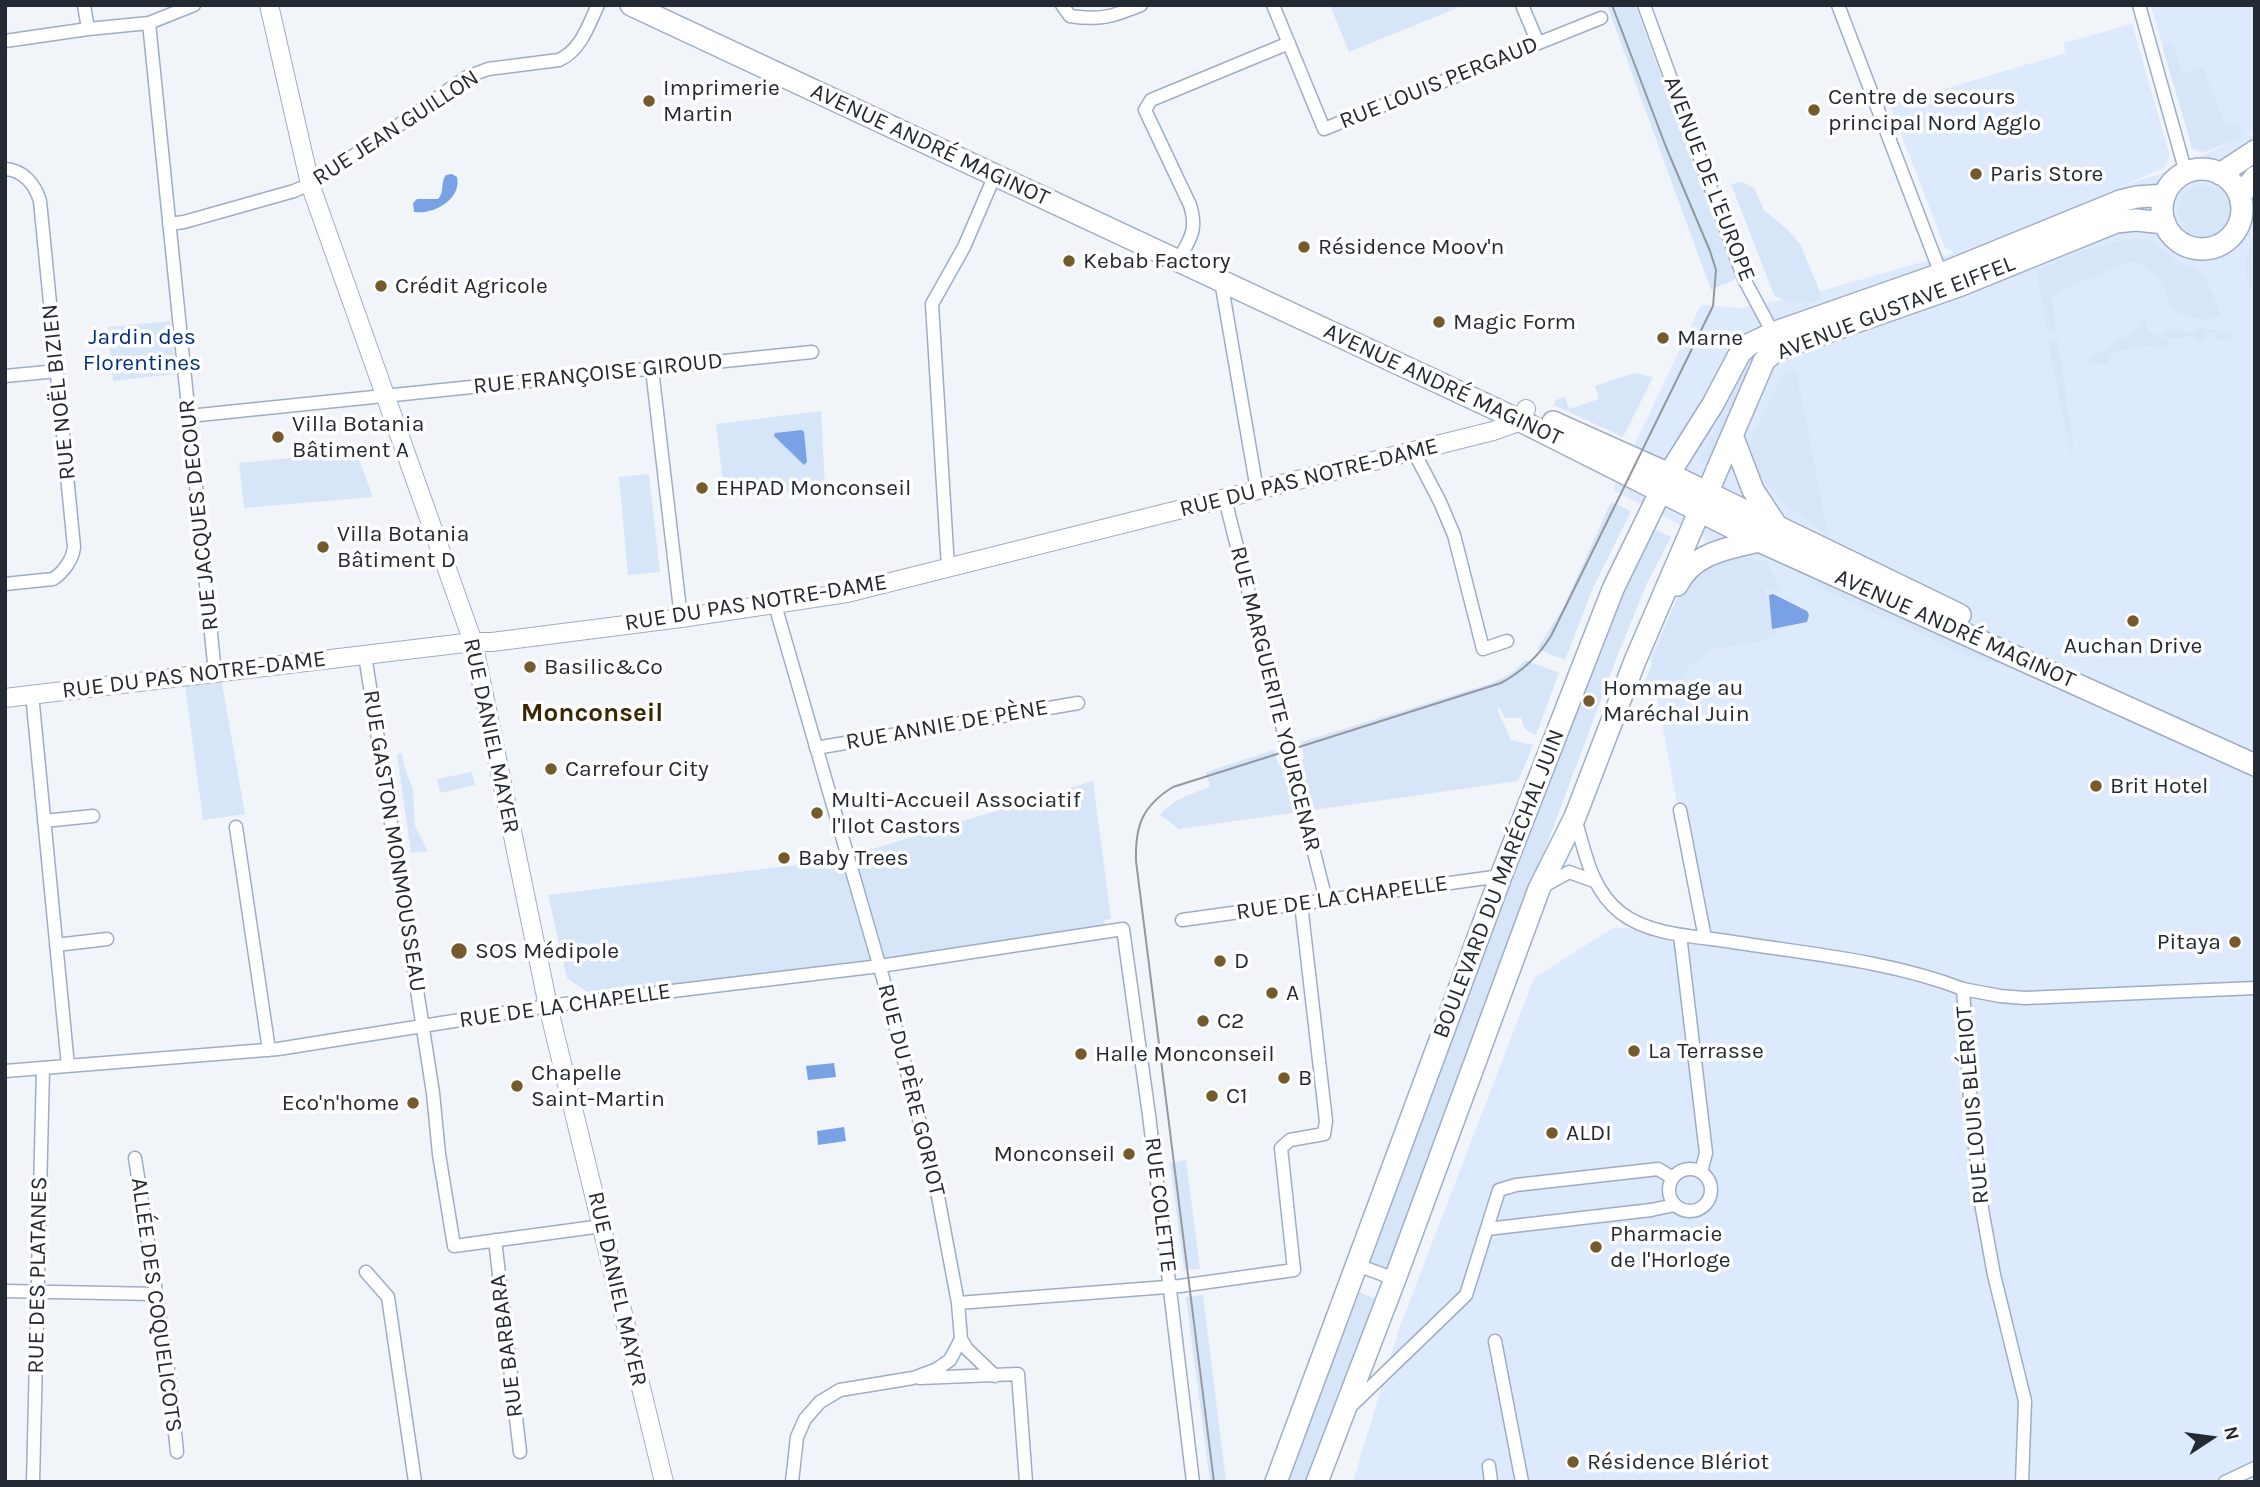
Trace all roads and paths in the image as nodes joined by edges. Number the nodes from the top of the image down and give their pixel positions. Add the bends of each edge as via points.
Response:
1 (83, 5) edge
2 (194, 5) edge
3 (269, 5) edge
4 (598, 5) edge
5 (631, 5) edge
6 (658, 5) edge
7 (1062, 5) edge
8 (1141, 5) edge
9 (1273, 5) edge
10 (1522, 5) edge
11 (1644, 5) edge
12 (1838, 5) edge
13 (2138, 5) edge
14 (1601, 18) dead end
15 (149, 23) junction
16 (88, 29) junction
17 (5, 41) edge
18 (1289, 43) junction
19 (1538, 43) junction
20 (2255, 151) edge
21 (5, 169) edge
22 (2186, 173) junction
23 (2220, 174) junction
24 (995, 175) junction
25 (2255, 177) edge
26 (310, 184) junction
27 (2165, 195) junction
28 (2240, 196) junction
29 (2165, 223) junction
30 (169, 224) junction
31 (1181, 255) junction
32 (1941, 274) junction
33 (1221, 281) junction
34 (1775, 341) junction
35 (812, 352) dead end
36 (652, 369) junction
37 (57, 371) junction
38 (5, 376) edge
39 (385, 394) junction
40 (189, 415) junction
41 (1524, 415) junction
42 (1732, 435) junction
43 (1414, 452) junction
44 (1673, 488) junction
45 (1257, 490) junction
46 (1225, 499) junction
47 (1703, 502) junction
48 (1777, 527) junction
49 (1759, 541) junction
50 (948, 568) junction
51 (5, 584) edge
52 (775, 605) junction
53 (681, 618) junction
54 (473, 642) junction
55 (1507, 642) dead end
56 (365, 655) junction
57 (1635, 660) junction
58 (215, 673) junction
59 (32, 694) junction
60 (5, 698) edge
61 (1079, 703) dead end
62 (816, 748) junction
63 (2255, 750) edge
64 (2255, 765) edge
65 (1680, 810) dead end
66 (93, 816) dead end
67 (1575, 817) junction
68 (44, 821) junction
69 (236, 827) dead end
70 (1501, 876) junction
71 (1594, 881) junction
72 (1539, 889) junction
73 (1326, 900) junction
74 (1301, 904) junction
75 (1182, 920) dead end
76 (1123, 929) joint
77 (1680, 935) junction
78 (1704, 938) junction
79 (107, 939) dead end
80 (56, 946) junction
81 (880, 966) junction
82 (2255, 988) edge
83 (1963, 989) junction
84 (548, 1006) junction
85 (423, 1026) junction
86 (268, 1050) junction
87 (68, 1066) junction
88 (43, 1069) junction
89 (5, 1070) edge
90 (135, 1158) dead end
91 (1701, 1172) junction
92 (1673, 1178) junction
93 (1675, 1205) junction
94 (602, 1226) junction
95 (1487, 1229) junction
96 (495, 1240) junction
97 (1357, 1265) junction
98 (366, 1272) dead end
99 (1395, 1279) junction
100 (1170, 1286) junction
101 (5, 1291) edge
102 (38, 1291) junction
103 (156, 1294) junction
104 (958, 1303) junction
105 (961, 1339) junction
106 (1495, 1341) dead end
107 (995, 1376) junction
108 (913, 1378) junction
109 (1344, 1412) junction
110 (177, 1452) dead end
111 (520, 1452) dead end
112 (1489, 1466) dead end
113 (2255, 1468) edge
114 (33, 1482) edge
115 (415, 1482) edge
116 (664, 1482) edge
117 (792, 1482) edge
118 (1026, 1482) edge
119 (1193, 1482) edge
120 (1276, 1482) edge
121 (1317, 1482) edge
122 (1491, 1482) edge
123 (1522, 1482) edge
124 (2022, 1482) edge
125 (2224, 1482) edge

1 - 16 street
2 - 15 street
3 - 26 street, RUE DANIEL MAYER
4 - 26 street, RUE JEAN GUILLON via 581,41 567,56 488,69 467,77
5 - 24 main road, AVENUE ANDRÉ MAGINOT
6 - 31 main road, AVENUE ANDRÉ MAGINOT
7 - 8 street via 1070,16 1088,19 1110,18
9 - 18 street, RUE LOUIS PERGAUD
10 - 19 street
11 - 34 street, AVENUE DE L'EUROPE via 1744,279
12 - 32 street
13 - 22 street
14 - 19 street, RUE LOUIS PERGAUD
15 - 16 street
15 - 30 street, RUE JACQUES DECOUR
16 - 17 street
18 - 19 street, RUE LOUIS PERGAUD via 1324,129
18 - 31 street via 1151,100 1145,110 1195,221
20 - 23 main road
21 - 37 street, RUE NOËL BIZIEN via 26,178 40,201
22 - 23 main road via 2208,170
22 - 27 main road
23 - 28 main road
24 - 31 main road, AVENUE ANDRÉ MAGINOT
24 - 50 street via 964,247 932,304
25 - 28 main road
26 - 30 street, RUE JEAN GUILLON
26 - 39 street, RUE DANIEL MAYER
27 - 29 main road
27 - 32 main road, AVENUE GUSTAVE EIFFEL via 2120,201
28 - 29 main road via 2241,220 2219,246 2188,247
29 - 34 main road, AVENUE GUSTAVE EIFFEL via 2116,222 1961,285
30 - 40 street, RUE JACQUES DECOUR
31 - 33 main road, AVENUE ANDRÉ MAGINOT
31 - 41 main road, AVENUE ANDRÉ MAGINOT
32 - 34 main road, AVENUE GUSTAVE EIFFEL
33 - 41 main road, AVENUE ANDRÉ MAGINOT
33 - 45 street
34 - 42 main road, AVENUE GUSTAVE EIFFEL
34 - 44 main road, AVENUE GUSTAVE EIFFEL via 1750,344 1740,353
35 - 36 street, RUE FRANÇOISE GIROUD
36 - 39 street, RUE FRANÇOISE GIROUD
36 - 53 street
37 - 38 street
37 - 51 street, RUE NOËL BIZIEN via 73,555 53,579
39 - 40 street, RUE FRANÇOISE GIROUD
39 - 54 street, RUE DANIEL MAYER
40 - 58 street, RUE JACQUES DECOUR
41 - 43 street, RUE DU PAS NOTRE-DAME via 1493,431
41 - 44 main road, AVENUE ANDRÉ MAGINOT
42 - 47 main road, AVENUE GUSTAVE EIFFEL
42 - 48 main road via 1754,490
43 - 45 street, RUE DU PAS NOTRE-DAME
43 - 55 street via 1454,535 1483,649
44 - 47 main road, AVENUE ANDRÉ MAGINOT
44 - 57 main road, BOULEVARD DU MARÉCHAL JUIN via 1676,537 1640,630
44 - 70 main road, BOULEVARD DU MARÉCHAL JUIN via 1599,621
45 - 46 street, RUE DU PAS NOTRE-DAME
46 - 50 street, RUE DU PAS NOTRE-DAME
46 - 73 street, RUE MARGUERITE YOURCENAR
47 - 48 main road, AVENUE ANDRÉ MAGINOT
47 - 49 main road, AVENUE ANDRÉ MAGINOT
47 - 57 main road, BOULEVARD DU MARÉCHAL JUIN
48 - 63 main road, AVENUE ANDRÉ MAGINOT
49 - 57 main road, BOULEVARD DU MARÉCHAL JUIN via 1701,557 1682,575
49 - 64 main road, AVENUE ANDRÉ MAGINOT
50 - 52 street, RUE DU PAS NOTRE-DAME
52 - 53 street, RUE DU PAS NOTRE-DAME
52 - 62 street, RUE DU PÈRE GORIOT
53 - 54 street, RUE DU PAS NOTRE-DAME
54 - 56 street, RUE DU PAS NOTRE-DAME
54 - 84 street, RUE DANIEL MAYER
56 - 58 street, RUE DU PAS NOTRE-DAME
56 - 85 street, RUE GASTON MONMOUSSEAU
57 - 67 main road, BOULEVARD DU MARÉCHAL JUIN
58 - 59 street, RUE DU PAS NOTRE-DAME
59 - 60 street, RUE DU PAS NOTRE-DAME
59 - 68 street
61 - 62 street, RUE ANNIE DE PÈNE
62 - 81 street, RUE DU PÈRE GORIOT
65 - 78 street
66 - 68 street
67 - 71 street, RUE LOUIS BLÉRIOT
67 - 72 main road, BOULEVARD DU MARÉCHAL JUIN
68 - 80 street
69 - 86 street
70 - 73 street, RUE DE LA CHAPELLE
70 - 97 main road, BOULEVARD DU MARÉCHAL JUIN
71 - 72 street via 1569,872
71 - 77 street, RUE LOUIS BLÉRIOT via 1619,912
72 - 99 main road, BOULEVARD DU MARÉCHAL JUIN
73 - 74 street, RUE DE LA CHAPELLE
74 - 75 street, RUE DE LA CHAPELLE
74 - 100 street via 1326,1121 1324,1133 1290,1140 1281,1148 1294,1270
76 - 81 street, RUE DE LA CHAPELLE
76 - 100 street, RUE COLETTE
77 - 78 street, RUE LOUIS BLÉRIOT
77 - 91 street via 1706,1153
78 - 83 street, RUE LOUIS BLÉRIOT via 1920,973
79 - 80 street
80 - 87 street
81 - 84 street, RUE DE LA CHAPELLE
81 - 104 street, RUE DU PÈRE GORIOT via 936,1186
82 - 83 street via 2025,998
83 - 124 street, RUE LOUIS BLÉRIOT via 1982,1209 2025,1401
84 - 85 street, RUE DE LA CHAPELLE
84 - 94 street, RUE DANIEL MAYER
85 - 86 street, RUE DE LA CHAPELLE
85 - 96 street, RUE GASTON MONMOUSSEAU via 454,1246
86 - 87 street, RUE DE LA CHAPELLE
87 - 88 street, RUE DE LA CHAPELLE
88 - 89 street, RUE DE LA CHAPELLE
88 - 102 street, RUE DES PLATANES
90 - 103 street, ALLÉE DES COQUELICOTS
91 - 92 street via 1688,1169
91 - 93 street via 1711,1190 1706,1203 1695,1211
92 - 93 street via 1670,1193
92 - 95 street via 1658,1169 1516,1185 1499,1190
93 - 95 street
94 - 96 street
94 - 116 street, RUE DANIEL MAYER
95 - 109 street via 1466,1295
96 - 111 street, RUE BARBARA
97 - 99 street
97 - 120 main road, BOULEVARD DU MARÉCHAL JUIN
98 - 115 street via 388,1297
99 - 109 main road, BOULEVARD DU MARÉCHAL JUIN
100 - 104 street
100 - 119 street, RUE COLETTE
101 - 102 street
102 - 103 street
102 - 114 street, RUE DES PLATANES
103 - 110 street, ALLÉE DES COQUELICOTS
104 - 105 street, RUE DU PÈRE GORIOT
105 - 107 street
105 - 108 street via 950,1360
106 - 123 street
107 - 108 street
107 - 118 street via 1018,1374
108 - 117 street via 840,1390 820,1402 797,1437
109 - 121 main road, BOULEVARD DU MARÉCHAL JUIN
112 - 122 street
113 - 125 street

